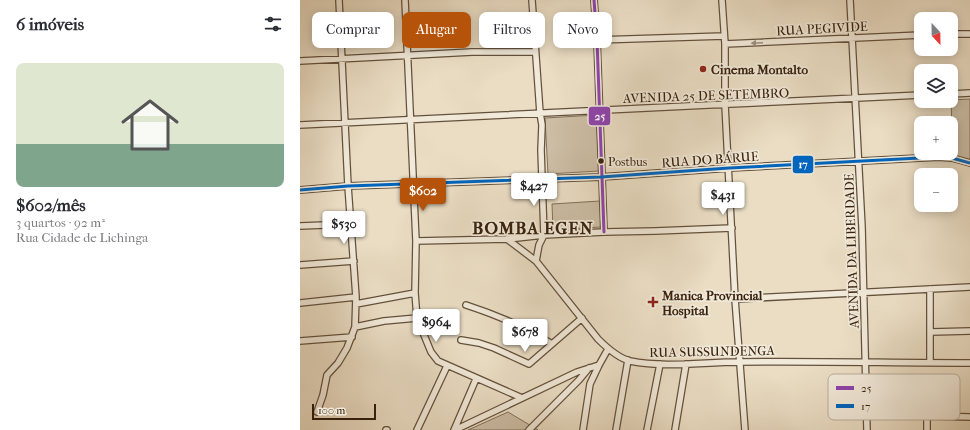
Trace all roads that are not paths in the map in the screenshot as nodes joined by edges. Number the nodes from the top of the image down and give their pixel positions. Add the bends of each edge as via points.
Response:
1 (339, 0) edge
2 (405, 0) edge
3 (532, 0) edge
4 (594, 0) edge
5 (722, 0) edge
6 (850, 0) edge
7 (595, 12) edge
8 (958, 34) edge
9 (970, 34) edge
10 (914, 35) edge
11 (724, 36) junction
12 (852, 38) junction
13 (612, 40) edge
14 (725, 44) junction
15 (597, 48) edge
16 (535, 52) junction
17 (407, 55) junction
18 (341, 59) junction
19 (300, 61) edge
20 (970, 93) edge
21 (958, 94) edge
22 (914, 96) edge
23 (855, 99) junction
24 (725, 105) junction
25 (600, 110) junction
26 (540, 113) junction
27 (410, 120) junction
28 (345, 123) junction
29 (300, 125) edge
30 (859, 162) junction
31 (970, 163) edge
32 (729, 168) junction
33 (601, 177) junction
34 (542, 180) junction
35 (413, 184) junction
36 (348, 186) junction
37 (300, 190) edge
38 (351, 224) junction
39 (300, 226) edge
40 (732, 228) junction
41 (604, 232) junction
42 (544, 235) junction
43 (507, 238) junction
44 (416, 241) junction
45 (354, 260) junction
46 (536, 261) junction
47 (300, 265) edge
48 (970, 287) edge
49 (930, 289) junction
50 (864, 292) junction
51 (415, 293) junction
52 (735, 299) junction
53 (356, 300) junction
54 (300, 303) edge
55 (466, 305) dead end
56 (416, 318) junction
57 (582, 318) junction
58 (355, 326) junction
59 (970, 331) edge
60 (931, 332) junction
61 (352, 337) junction
62 (461, 340) dead end
63 (300, 341) edge
64 (552, 344) junction
65 (608, 349) junction
66 (628, 360) junction
67 (739, 362) junction
68 (866, 362) junction
69 (930, 363) junction
70 (970, 363) edge
71 (660, 364) junction
72 (686, 364) junction
73 (599, 365) junction
74 (447, 366) junction
75 (589, 368) junction
76 (866, 374) edge
77 (476, 379) junction
78 (522, 398) junction
79 (317, 412) dead end
80 (960, 417) edge
81 (970, 417) edge
82 (928, 420) edge
83 (417, 430) edge
84 (455, 430) edge
85 (529, 430) edge
86 (583, 430) edge
87 (616, 430) edge
88 (647, 430) edge
89 (675, 430) edge
90 (745, 430) edge
91 (927, 430) edge

1 - 18 street
2 - 17 street
3 - 16 street
4 - 7 street
5 - 11 street
6 - 12 street, AVENIDA DA LIBERDADE
8 - 9 street
10 - 12 street, RUA PEGIVIDE
11 - 13 street
11 - 14 street
12 -> 14 street, RUA PEGIVIDE
12 - 23 street, AVENIDA DA LIBERDADE
14 - 24 street
15 - 25 street
16 - 17 street
16 - 26 street
17 - 18 street
17 - 27 street
18 - 19 street
18 - 28 street
20 - 21 street
22 - 23 street, AVENIDA 25 DE SETEMBRO
23 - 24 street, AVENIDA 25 DE SETEMBRO
23 - 30 street, AVENIDA DA LIBERDADE
24 - 25 street, AVENIDA 25 DE SETEMBRO
24 - 32 street
25 - 26 street, AVENIDA 25 DE SETEMBRO
25 - 33 street
26 - 27 street, AVENIDA 25 DE SETEMBRO
26 - 34 street
27 - 28 street, AVENIDA 25 DE SETEMBRO
27 - 35 street
28 - 29 street, AVENIDA 25 DE SETEMBRO
28 - 36 street
30 - 31 street, RUA DO BÁRUE via 938,157
30 - 32 street, RUA DO BÁRUE
30 - 50 street, AVENIDA DA LIBERDADE
32 - 33 street, RUA DO BÁRUE
32 - 40 street
33 - 34 street, RUA DO BÁRUE
33 - 41 street
34 - 35 street, RUA DO BÁRUE
34 - 42 street
35 - 36 street, RUA DO BÁRUE
35 - 44 street
36 - 37 street, RUA DO BÁRUE
36 - 38 street
38 - 39 street
38 - 45 street
40 - 41 street
40 - 52 street
41 - 42 street
42 - 43 street
42 - 46 street
43 - 44 street
43 - 46 street, RUA SUSSUNDENGA
44 - 51 street
45 - 47 street
45 - 53 street
46 - 57 street, RUA SUSSUNDENGA
48 - 49 street
49 - 50 street
49 - 60 street
50 - 52 street
50 - 68 street, AVENIDA DA LIBERDADE
51 - 53 street
51 - 56 street
52 - 67 street
53 - 54 street
53 - 58 street
55 - 64 street via 509,321
56 - 58 street
56 - 74 street via 433,356
57 - 64 street
57 - 65 street, RUA SUSSUNDENGA
58 - 61 street
59 - 60 street
60 - 69 street
61 - 63 street
61 - 79 street via 327,376
62 - 64 street via 494,348 527,364
65 - 66 street, RUA SUSSUNDENGA
65 - 73 street
66 - 71 street, RUA SUSSUNDENGA
66 - 87 street
67 - 68 street, RUA SUSSUNDENGA
67 - 72 street, RUA SUSSUNDENGA
67 - 90 street
68 - 69 street, RUA SUSSUNDENGA
68 - 76 street, AVENIDA DA LIBERDADE
69 - 70 street, RUA SUSSUNDENGA
71 - 72 street, RUA SUSSUNDENGA
71 - 88 street
72 - 89 street
73 - 75 street
73 - 86 street via 590,384
74 - 77 street
74 - 83 street
75 - 78 street
75 - 85 street
77 - 78 street
77 - 84 street
78 - 84 street
80 - 81 street
82 - 91 street

